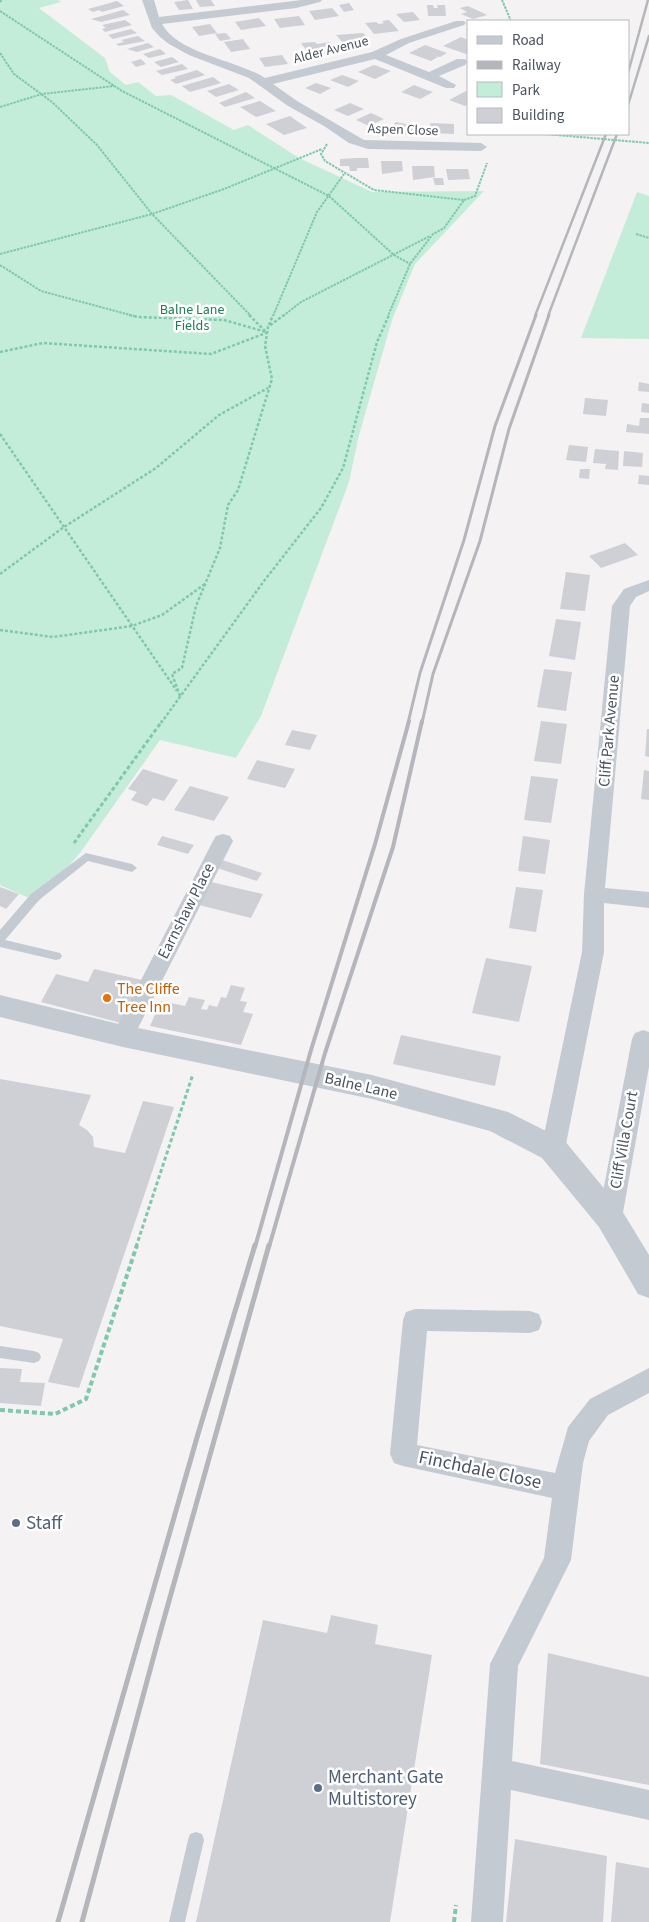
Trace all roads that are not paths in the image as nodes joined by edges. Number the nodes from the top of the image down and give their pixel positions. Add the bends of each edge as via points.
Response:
1 (148, 0) edge
2 (309, 1) edge
3 (155, 21) junction
4 (460, 23) dead end
5 (376, 55) junction
6 (461, 62) dead end
7 (430, 76) junction
8 (264, 82) junction
9 (450, 85) dead end
10 (318, 103) dead end
11 (302, 109) junction
12 (481, 147) dead end
13 (649, 585) edge
14 (223, 841) dead end
15 (132, 868) dead end
16 (594, 894) junction
17 (649, 900) edge
18 (0, 938) edge
19 (0, 943) edge
20 (56, 956) dead end
21 (0, 1006) edge
22 (123, 1036) junction
23 (649, 1041) edge
24 (553, 1149) junction
25 (610, 1218) junction
26 (649, 1284) edge
27 (530, 1322) dead end
28 (0, 1352) edge
29 (34, 1357) dead end
30 (649, 1380) edge
31 (567, 1488) junction
32 (497, 1772) junction
33 (649, 1805) edge
34 (196, 1840) dead end
35 (177, 1922) edge
36 (487, 1922) edge

1 - 3 street
2 - 3 street
3 - 8 street, Aspen Close via 162,33 181,46
4 - 5 street, Alder Avenue via 427,29
5 - 7 street
5 - 8 street, Alder Avenue
6 - 7 street
7 - 9 street
8 - 11 street, Aspen Close
10 - 11 street
11 - 12 street, Aspen Close via 324,120 353,142 452,150
13 - 16 street, Cliff Park Avenue via 630,593 621,606
14 - 22 street, Earnshaw Place
15 - 18 lane via 86,857 35,897
16 - 17 street
16 - 24 street, Cliff Park Avenue via 593,952
19 - 20 lane
21 - 22 street, Balne Lane
22 - 24 street, Balne Lane via 372,1087 498,1120
23 - 25 street, Cliff Villa Court via 643,1039
24 - 25 street, Balne Lane
25 - 26 street, Balne Lane
27 - 31 street, Finchdale Close via 415,1320 404,1454
28 - 29 lane
30 - 31 street via 599,1407 577,1436
31 - 32 street via 557,1560 504,1664
32 - 33 street
32 - 36 street
34 - 35 lane

